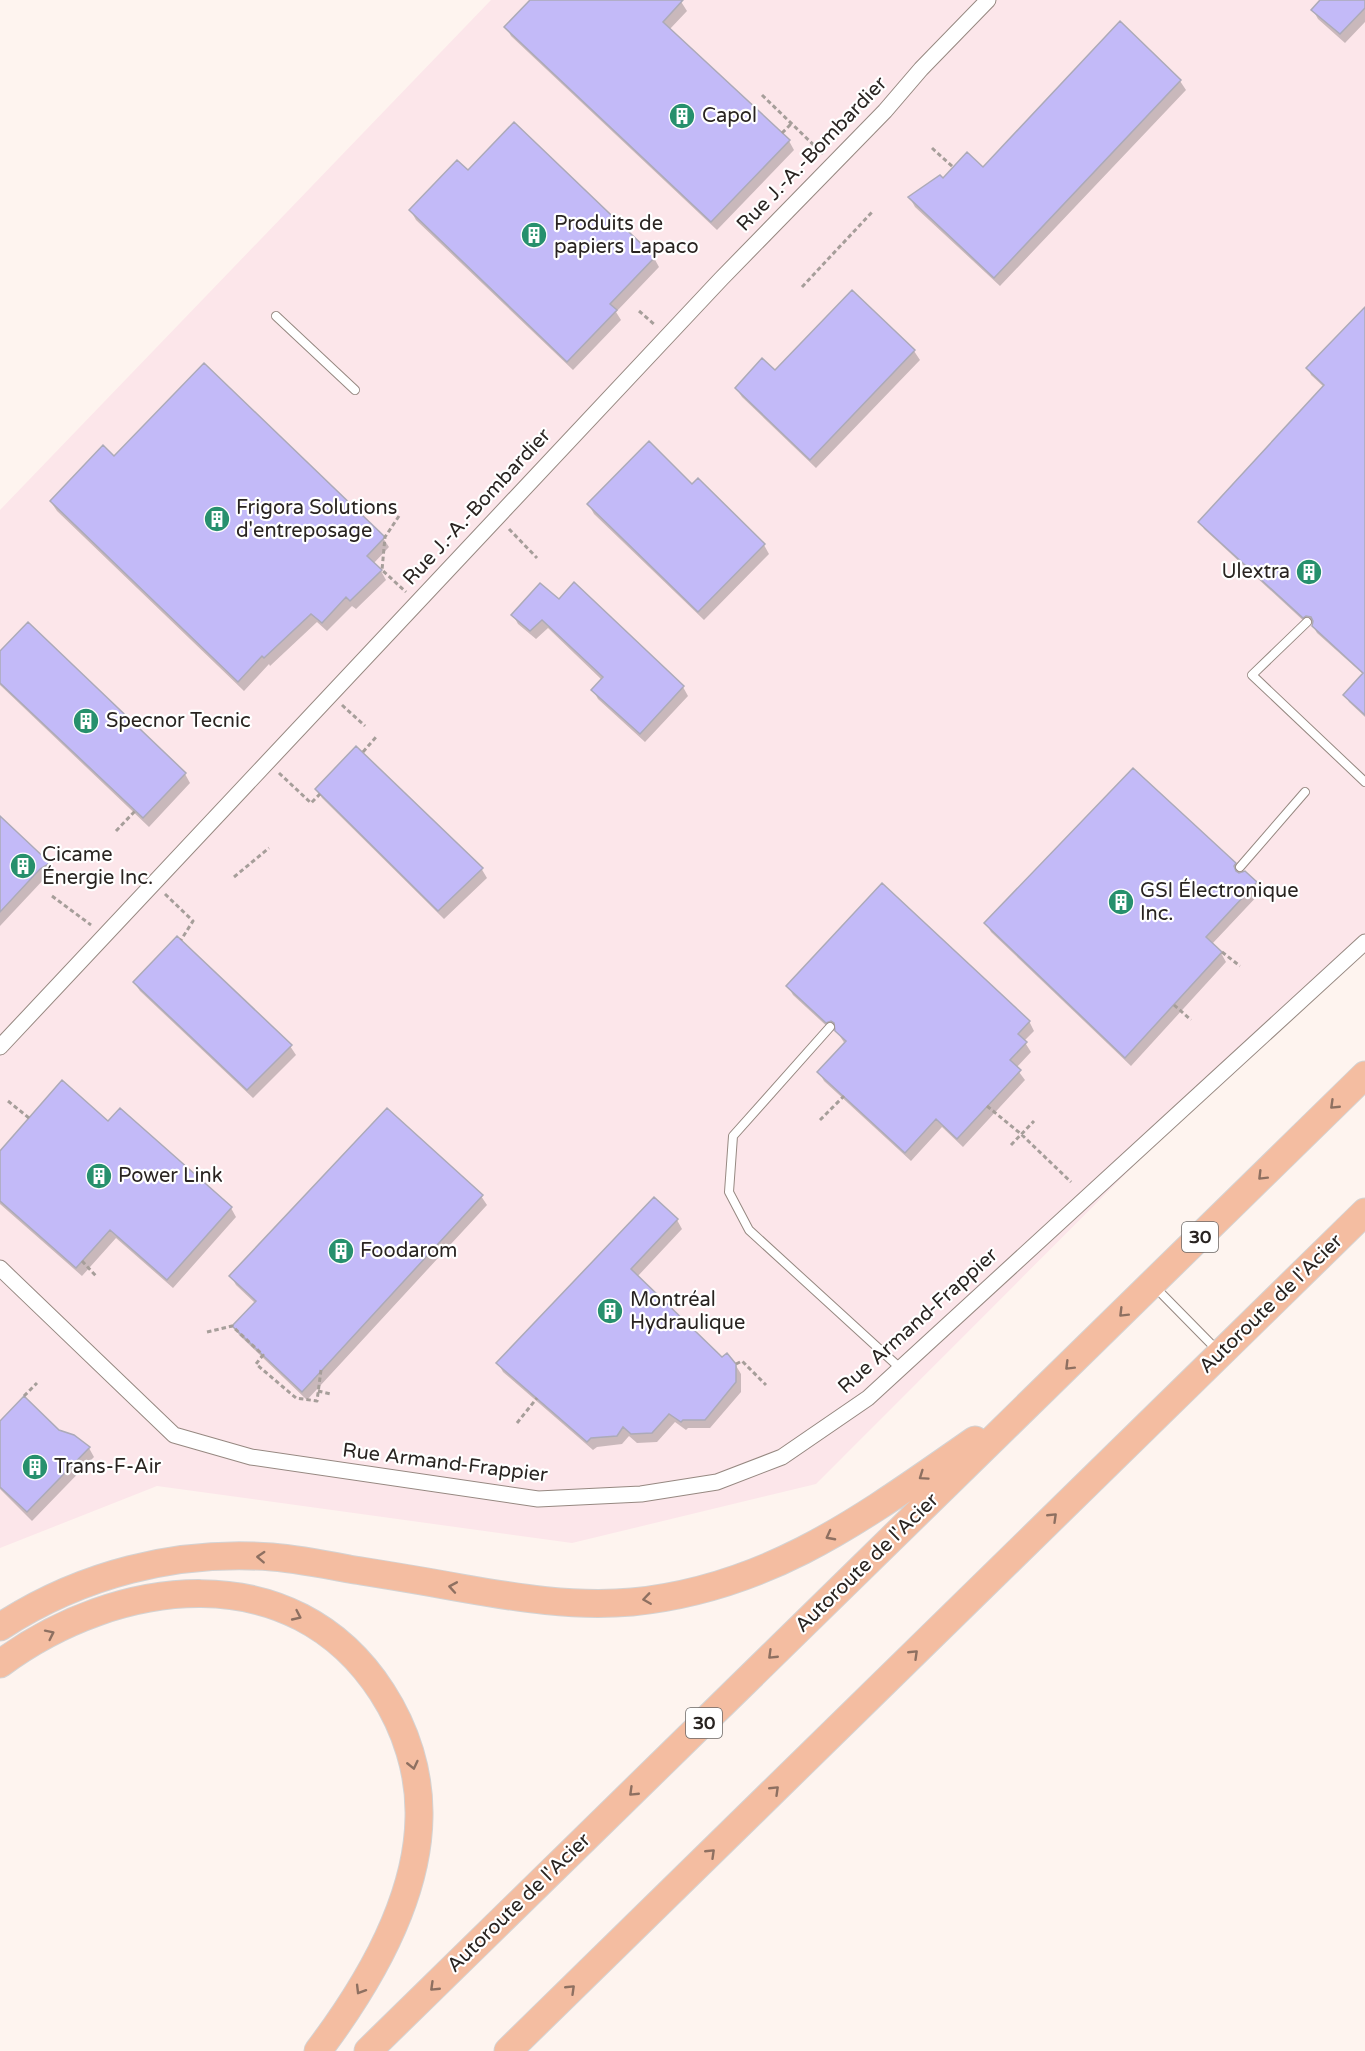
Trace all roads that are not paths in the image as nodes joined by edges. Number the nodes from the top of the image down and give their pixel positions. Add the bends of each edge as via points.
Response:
1 (988, 0) edge
2 (276, 316) dead end
3 (355, 390) dead end
4 (1307, 622) dead end
5 (1365, 782) edge
6 (1305, 792) dead end
7 (1240, 867) dead end
8 (1365, 942) edge
9 (830, 1027) dead end
10 (0, 1047) edge
11 (1365, 1075) edge
12 (1365, 1212) edge
13 (0, 1268) edge
14 (1153, 1284) junction
15 (1221, 1353) junction
16 (900, 1368) junction
17 (1040, 1395) junction
18 (0, 1627) edge
19 (0, 1664) edge
20 (318, 2051) edge
21 (368, 2051) edge
22 (508, 2051) edge

1 - 10 street, Rue J.-A.-Bombardier
2 - 3 lane
4 - 5 lane via 1252,675
6 - 7 lane
8 - 16 street, Rue Armand-Frappier
9 - 16 lane via 733,1136 729,1192 749,1230
11 -> 14 highway, Autoroute de l'Acier / 30
12 - 15 highway, Autoroute de l'Acier
13 - 16 street, Rue Armand-Frappier via 174,1435 251,1458 538,1499 640,1494 717,1482 782,1458 868,1398
14 - 15 lane
14 -> 17 highway, Autoroute de l'Acier / 30
22 -> 15 highway, Autoroute de l'Acier
17 -> 18 highway via 840,1531 768,1568 685,1593 632,1602 546,1601 297,1560 212,1556 157,1563 86,1583
17 -> 21 highway, Autoroute de l'Acier / 30
19 -> 20 highway via 52,1633 117,1606 159,1596 221,1593 278,1608 315,1625 347,1650 375,1681 395,1714 411,1755 419,1795 417,1839 403,1897 384,1946 352,2003

